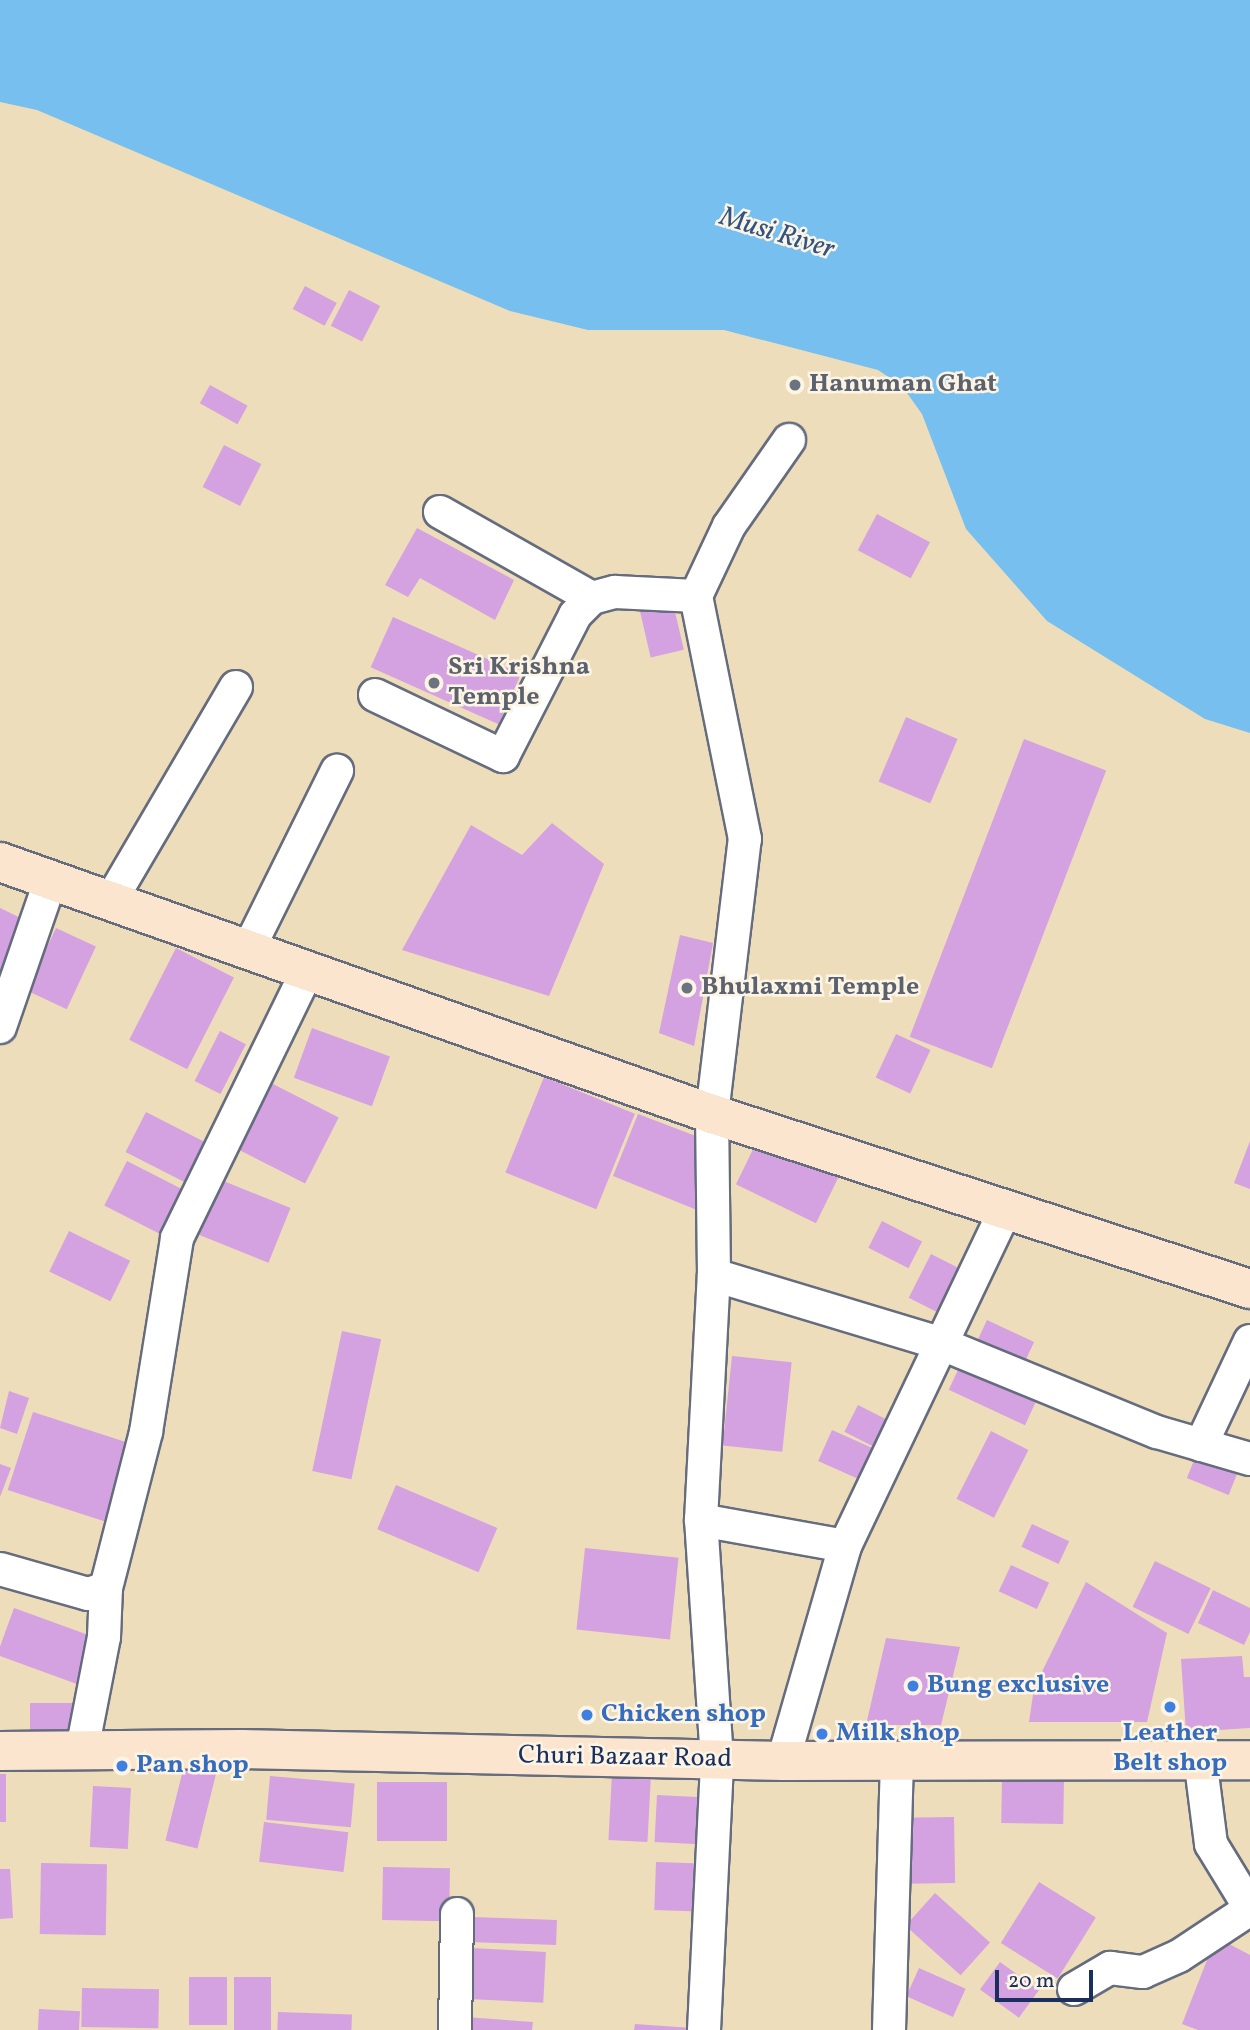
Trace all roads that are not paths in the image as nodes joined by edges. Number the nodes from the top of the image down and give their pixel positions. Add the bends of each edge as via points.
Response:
1 (789, 440) dead end
2 (440, 512) dead end
3 (696, 596) junction
4 (592, 598) junction
5 (236, 687) dead end
6 (375, 695) dead end
7 (337, 771) dead end
8 (0, 862) edge
9 (50, 882) junction
10 (111, 901) junction
11 (249, 948) junction
12 (308, 970) junction
13 (0, 1027) edge
14 (712, 1114) junction
15 (1004, 1211) junction
16 (713, 1275) junction
17 (1250, 1289) edge
18 (1250, 1341) edge
19 (942, 1344) junction
20 (1201, 1445) junction
21 (1250, 1460) edge
22 (701, 1520) junction
23 (845, 1546) junction
24 (0, 1569) edge
25 (106, 1588) junction
26 (82, 1750) junction
27 (0, 1751) edge
28 (1199, 1758) junction
29 (717, 1760) junction
30 (897, 1760) junction
31 (1250, 1760) edge
32 (783, 1761) junction
33 (1250, 1909) edge
34 (457, 1914) dead end
35 (1074, 1989) dead end
36 (455, 2030) edge
37 (704, 2030) edge
38 (890, 2030) edge

1 - 3 street via 729,526
2 - 4 street
3 - 4 street via 615,592
3 - 14 street via 745,839
4 - 6 street via 575,615 503,756
5 - 10 street
7 - 11 street
8 - 9 main road
9 - 10 main road
9 - 13 street
10 - 11 main road
11 - 12 main road
12 - 14 main road
12 - 25 street via 177,1238 146,1432
14 - 15 main road
14 - 16 street
15 - 17 main road
15 - 19 street
16 - 19 street
16 - 22 street
18 - 20 street
19 - 20 street
19 - 23 street
20 - 21 street
22 - 23 street
22 - 29 street
23 - 32 street
24 - 25 street via 88,1594
25 - 26 street via 104,1637
26 - 27 main road, Churi Bazaar Road
26 - 29 main road, Churi Bazaar Road
28 - 30 main road, Churi Bazaar Road
28 - 31 main road, Churi Bazaar Road
28 - 33 street via 1211,1844
29 - 32 main road, Churi Bazaar Road
29 - 37 street
30 - 32 main road, Churi Bazaar Road
30 - 38 street
33 - 35 street via 1180,1956 1143,1972 1110,1968
34 - 36 street

